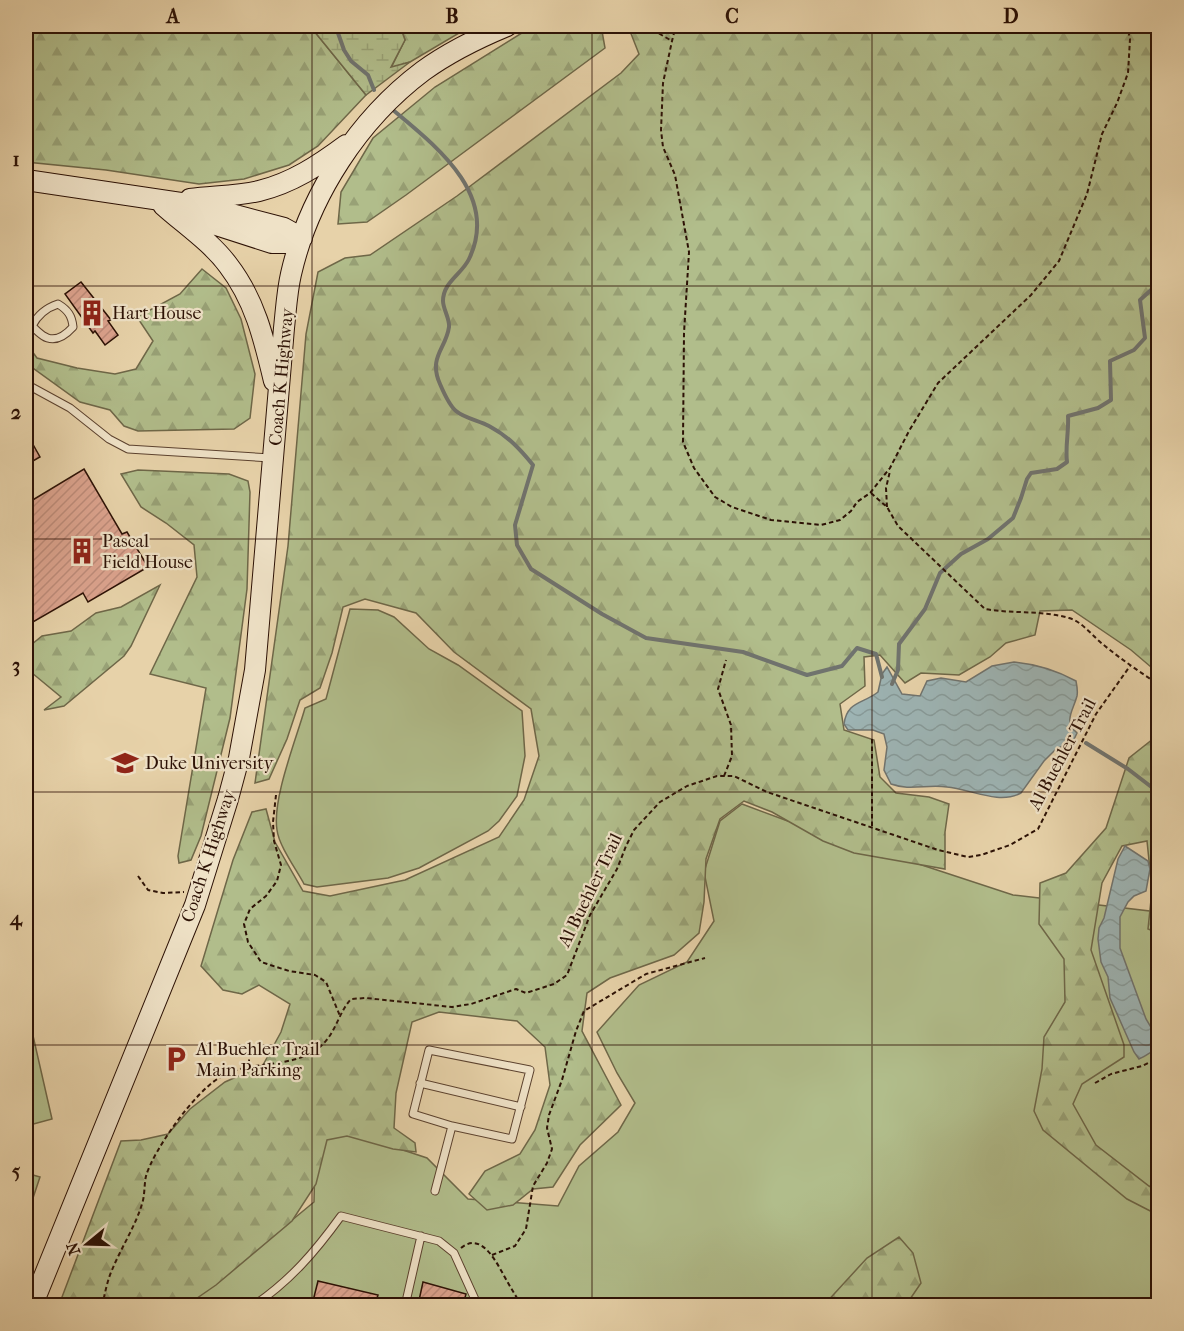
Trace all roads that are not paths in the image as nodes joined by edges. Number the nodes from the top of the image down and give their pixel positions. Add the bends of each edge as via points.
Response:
1 (507, 26) edge
2 (355, 139) junction
3 (26, 180) edge
4 (159, 201) junction
5 (302, 238) junction
6 (26, 319) edge
7 (32, 326) junction
8 (26, 384) edge
9 (279, 398) junction
10 (274, 459) junction
11 (420, 1083) junction
12 (520, 1107) junction
13 (452, 1126) junction
14 (435, 1191) dead end
15 (421, 1236) junction
16 (32, 1305) edge
17 (253, 1305) edge
18 (405, 1305) edge
19 (478, 1305) edge

1 - 2 main road via 424,71 387,103
2 - 4 main road via 313,169 277,186
2 - 5 main road, Coach K Highway via 326,185
3 - 4 main road
4 - 5 main road via 187,216 272,243
4 - 9 main road via 212,247 240,282 260,321
5 - 9 main road, Coach K Highway via 288,292
6 - 7 lane
7 - 7 lane via 47,339 66,336 73,327 66,308 58,304 37,316
8 - 10 lane via 70,408 128,449
9 - 10 main road, Coach K Highway
10 - 16 main road, Coach K Highway via 248,712 228,799 199,892
11 - 12 lane
11 - 12 lane via 429,1050 530,1070
11 - 13 lane via 413,1114
12 - 13 lane via 512,1139
13 - 14 lane
15 - 17 lane via 341,1216 316,1251 287,1280
15 - 18 lane
15 - 19 lane via 440,1241 454,1253

